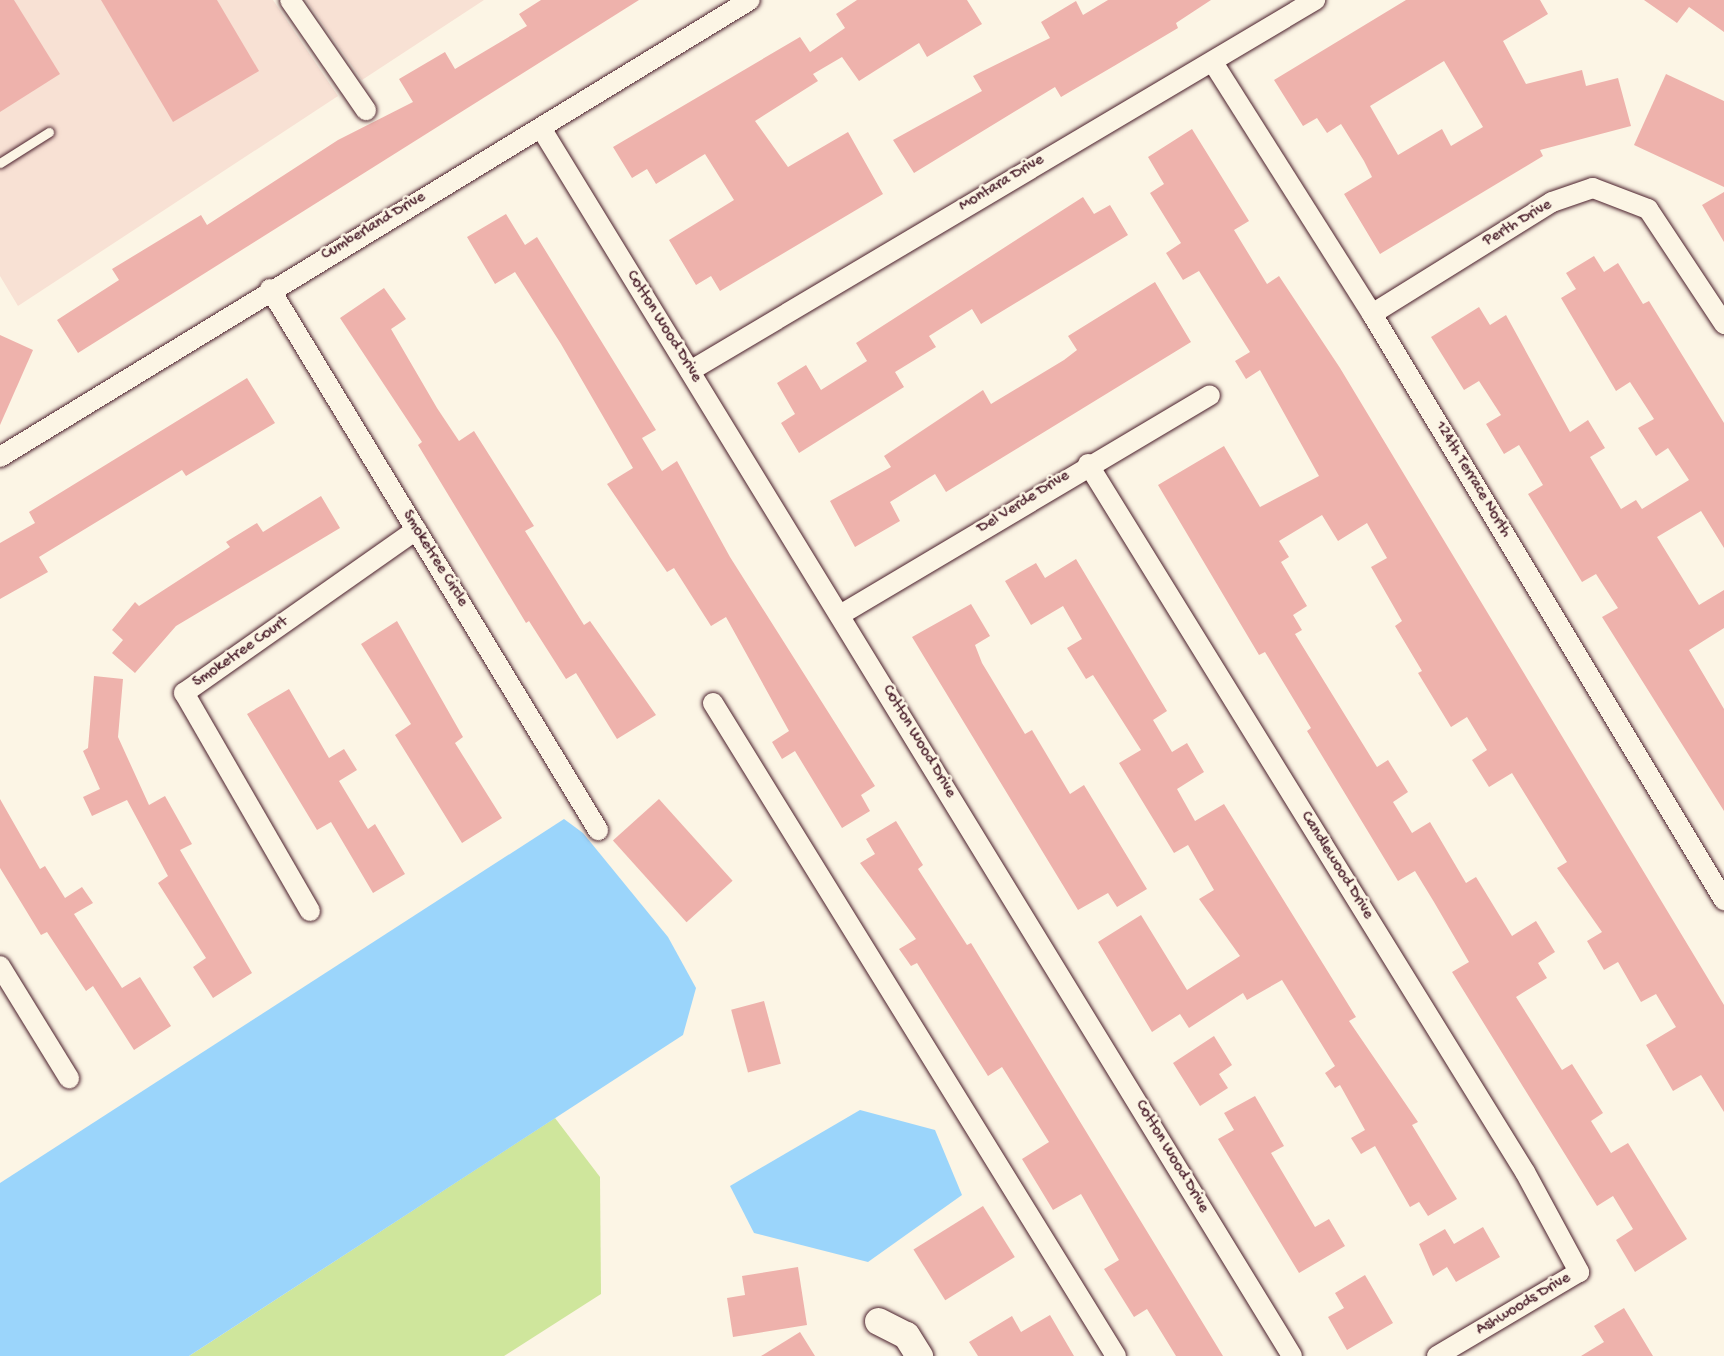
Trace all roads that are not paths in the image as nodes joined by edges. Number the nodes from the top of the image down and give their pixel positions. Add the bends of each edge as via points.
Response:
1 (290, 0) edge
2 (750, 0) edge
3 (1315, 0) edge
4 (1214, 64) junction
5 (366, 110) dead end
6 (541, 128) junction
7 (49, 132) dead end
8 (0, 163) edge
9 (270, 289) junction
10 (1372, 314) junction
11 (1724, 324) edge
12 (690, 371) junction
13 (1210, 395) dead end
14 (0, 457) edge
15 (1088, 464) junction
16 (416, 530) junction
17 (840, 615) junction
18 (713, 703) dead end
19 (598, 830) dead end
20 (1724, 900) edge
21 (310, 911) dead end
22 (0, 966) edge
23 (69, 1078) dead end
24 (1579, 1272) joint
25 (878, 1321) dead end
26 (919, 1356) edge
27 (1116, 1356) edge
28 (1292, 1356) edge
29 (1437, 1356) edge

1 - 5 street
2 - 6 street, Cumberland Drive
3 - 4 street, Montara Drive
4 - 10 street, 124th Terrace North
4 - 12 street, Montara Drive
6 - 9 street, Cumberland Drive
6 - 12 street, Cotton Wood Drive
7 - 8 lane
9 - 14 street, Cumberland Drive
9 - 16 street, Smoketree Circle
10 - 11 street, Perth Drive via 1552,202 1593,188 1648,209
10 - 20 street, 124th Terrace North
12 - 17 street, Cotton Wood Drive
13 - 15 street, Del Verde Drive
15 - 17 street, Del Verde Drive
15 - 24 street, Candlewood Drive via 1526,1172
16 - 19 street, Smoketree Circle
16 - 21 street, Smoketree Court via 184,693
17 - 28 street, Cotton Wood Drive
18 - 27 street
22 - 23 street
24 - 29 street, Ashwoods Drive
25 - 26 street via 906,1335

